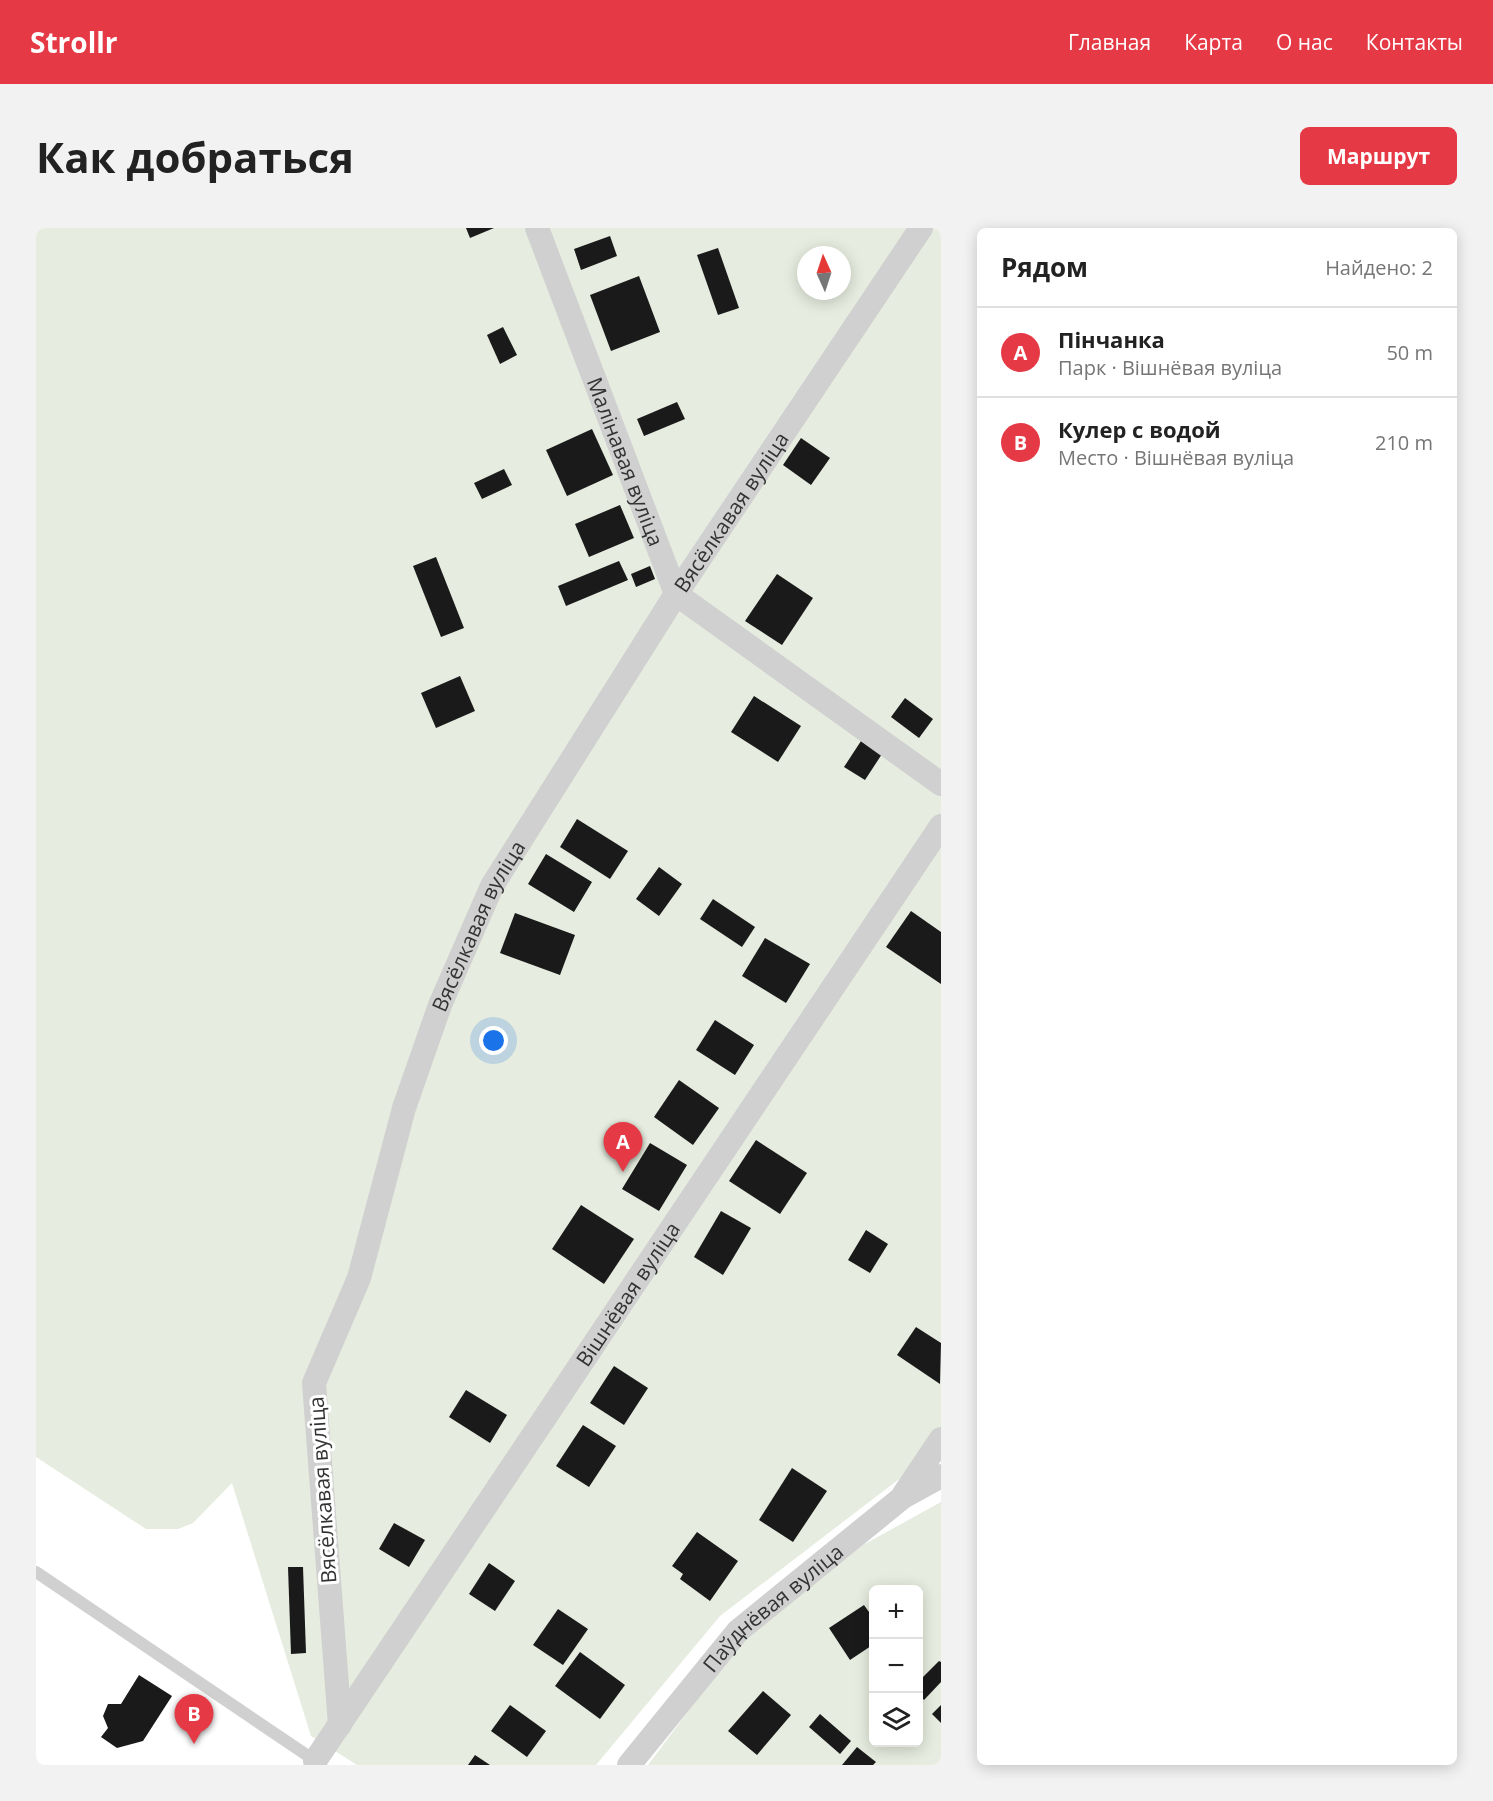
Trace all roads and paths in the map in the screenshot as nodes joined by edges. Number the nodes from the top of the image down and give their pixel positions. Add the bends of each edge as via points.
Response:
1 (537, 228) edge
2 (921, 228) edge
3 (676, 594) junction
4 (941, 784) edge
5 (941, 826) edge
6 (941, 1439) edge
7 (941, 1476) edge
8 (903, 1497) junction
9 (36, 1572) edge
10 (340, 1725) junction
11 (318, 1763) edge
12 (630, 1765) edge

1 - 3 street, Малінавая вуліца
2 - 3 street, Вясёлкавая вуліца
3 - 4 street
3 - 10 street, Вясёлкавая вуліца via 492,886 440,1005 404,1108 359,1278 314,1383
5 - 10 street, Вішнёвая вуліца
6 - 8 street
7 - 8 street, Паўднёвая вуліца
8 - 12 street, Паўднёвая вуліца via 738,1631
9 - 11 lane
10 - 11 street, Вішнёвая вуліца

